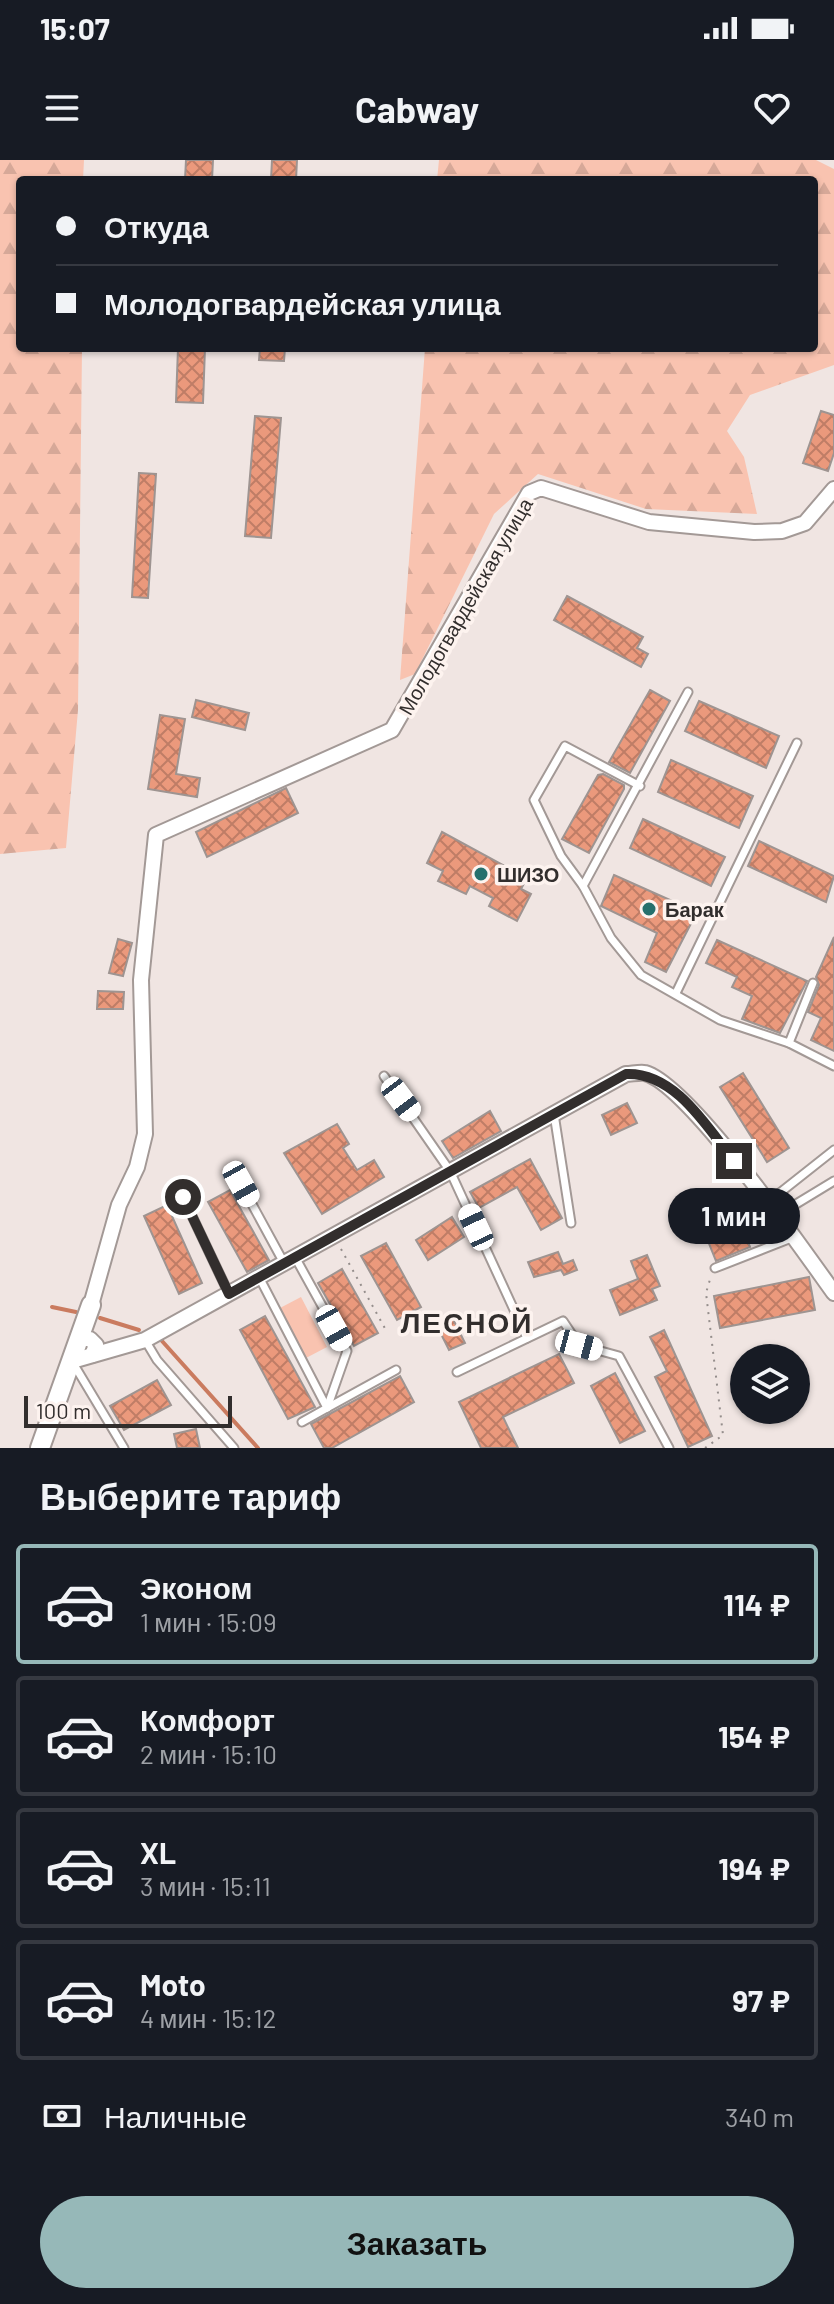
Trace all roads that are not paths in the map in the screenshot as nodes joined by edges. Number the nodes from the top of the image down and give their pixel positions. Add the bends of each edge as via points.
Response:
1 (834, 489) edge
2 (688, 692) dead end
3 (797, 743) dead end
4 (640, 786) junction
5 (583, 886) junction
6 (813, 983) dead end
7 (676, 993) junction
8 (789, 1043) junction
9 (834, 1066) edge
10 (384, 1076) dead end
11 (554, 1114) junction
12 (834, 1150) edge
13 (450, 1171) junction
14 (834, 1181) edge
15 (241, 1184) dead end
16 (183, 1197) dead end
17 (767, 1203) junction
18 (778, 1215) junction
19 (571, 1223) dead end
20 (794, 1237) junction
21 (289, 1260) junction
22 (715, 1268) road end
23 (259, 1277) junction
24 (834, 1293) edge
25 (229, 1294) junction
26 (91, 1305) joint
27 (527, 1338) junction
28 (80, 1339) junction
29 (145, 1340) junction
30 (92, 1355) junction
31 (72, 1361) junction
32 (396, 1370) dead end
33 (457, 1372) dead end
34 (327, 1408) junction
35 (302, 1422) dead end
36 (40, 1448) edge
37 (124, 1448) edge
38 (234, 1448) edge
39 (669, 1448) edge

1 - 26 street, Молодогвардейская улица via 805,523 754,532 649,522 541,488 529,493 392,730 156,835 141,980 145,1134
2 - 4 lane
3 - 7 lane
4 - 5 lane
4 - 5 lane via 565,746 534,800 561,856
5 - 7 lane via 611,938 641,975
6 - 8 lane
7 - 8 lane via 720,1020
8 - 9 lane
10 - 13 lane
11 - 13 street
11 - 17 street via 626,1074 645,1073 685,1100
11 - 19 lane
12 - 17 lane
13 - 21 street
13 - 27 lane
14 - 18 lane
15 - 21 lane
16 - 25 lane
17 - 18 street
18 - 20 street
20 - 22 lane
20 - 24 street
21 - 23 street
21 - 34 lane via 347,1351
23 - 25 street
23 - 34 lane
25 - 29 street
26 - 28 street, Молодогвардейская улица
27 - 33 lane
27 - 39 lane via 563,1321 579,1345 619,1356
28 - 30 street via 96,1345
28 - 31 street, Молодогвардейская улица
29 - 30 street
29 - 38 lane
30 - 31 street
31 - 36 street, Молодогвардейская улица
31 - 37 lane
32 - 34 lane
34 - 35 lane

